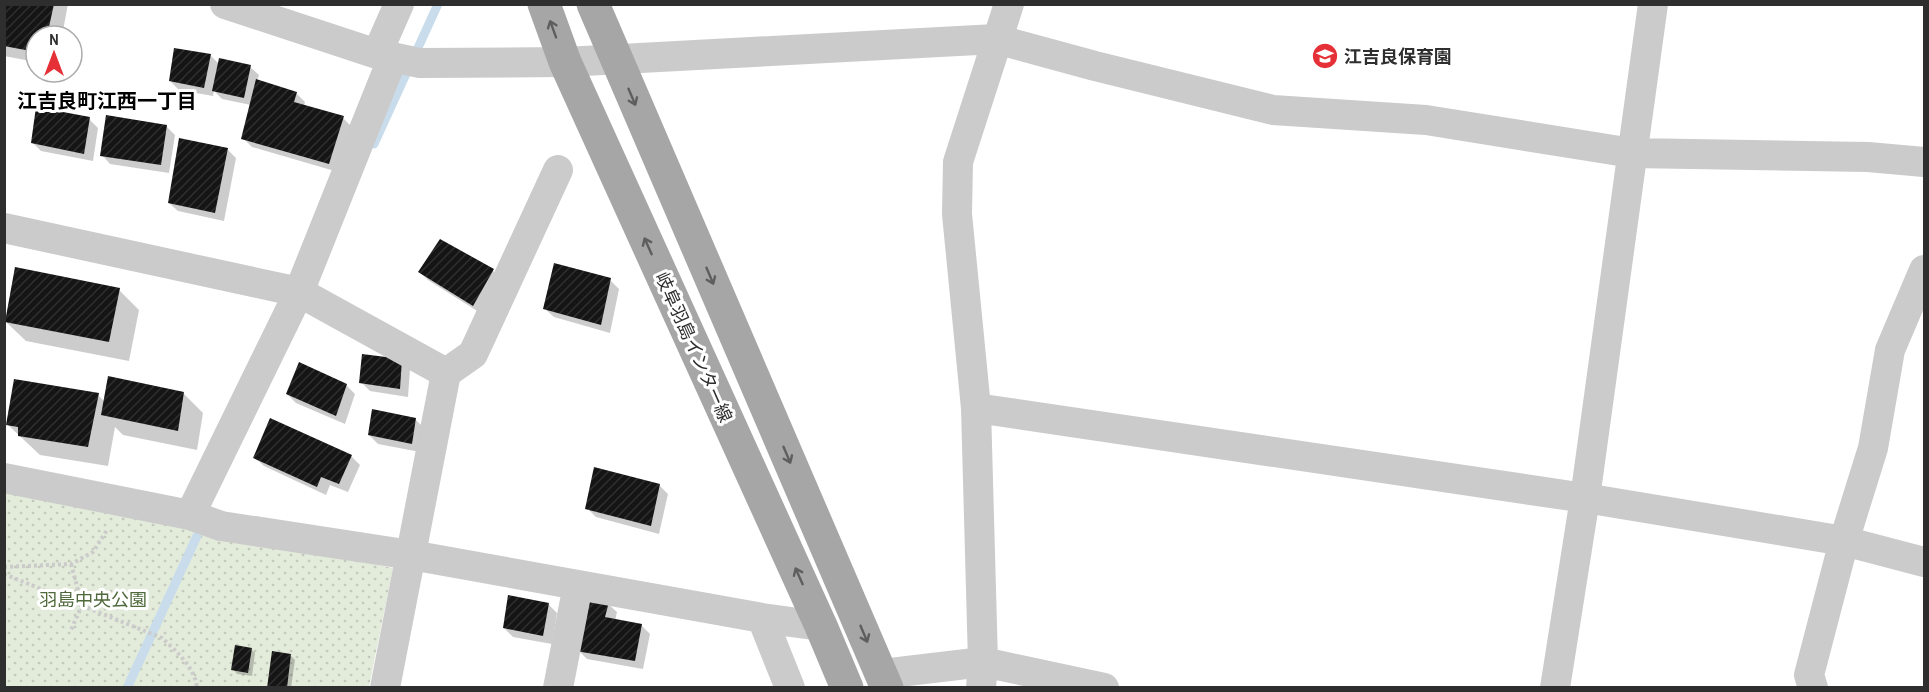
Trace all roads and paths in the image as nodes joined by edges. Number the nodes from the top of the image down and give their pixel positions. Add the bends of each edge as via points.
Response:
1 (225, 4) edge
2 (399, 4) edge
3 (544, 4) edge
4 (593, 4) edge
5 (1009, 4) edge
6 (1653, 4) edge
7 (996, 39) junction
8 (398, 58) junction
9 (616, 60) junction
10 (565, 62) junction
11 (1632, 153) junction
12 (1924, 162) edge
13 (558, 170) dead end
14 (4, 228) edge
15 (1924, 270) edge
16 (299, 292) junction
17 (446, 373) junction
18 (976, 408) junction
19 (4, 478) edge
20 (1585, 498) junction
21 (190, 515) junction
22 (110, 525) dead end
23 (1844, 541) junction
24 (411, 555) junction
25 (1924, 562) edge
26 (71, 564) junction
27 (4, 567) edge
28 (4, 574) edge
29 (578, 585) junction
30 (82, 605) junction
31 (762, 618) junction
32 (821, 626) junction
33 (71, 630) dead end
34 (982, 675) edge
35 (885, 681) edge
36 (197, 687) edge
37 (385, 687) edge
38 (558, 687) edge
39 (790, 687) edge
40 (847, 687) edge
41 (1104, 687) edge
42 (1555, 687) edge
43 (1813, 687) edge

1 - 8 street
2 - 8 street
10 -> 3 main road, 岐阜羽島インター線
4 - 9 main road
5 - 7 street
6 - 11 street
7 - 9 street
7 - 11 street via 1273,110 1426,120
7 - 18 street via 958,162 957,214
8 - 10 street
8 - 16 street
9 - 10 street
9 -> 35 main road
32 -> 10 main road, 岐阜羽島インター線
11 - 12 street via 1868,157
11 - 20 street
13 - 17 street via 473,354
14 - 16 street
15 - 23 street via 1890,350 1873,448
16 - 17 street
16 - 21 street
17 - 24 street
18 - 20 street
18 - 34 street
19 - 21 street
20 - 23 street
20 - 42 street
21 - 24 street via 221,526
22 - 26 path via 93,552
23 - 25 street
23 - 43 street via 1809,675
24 - 29 street
24 - 37 street
26 - 27 path
26 - 30 path
28 - 30 path
29 - 31 street
29 - 38 street
30 - 33 path
30 - 36 path via 162,638 182,657
31 - 32 street
31 - 39 street
32 - 40 main road, 岐阜羽島インター線
34 - 35 street
34 - 41 street

